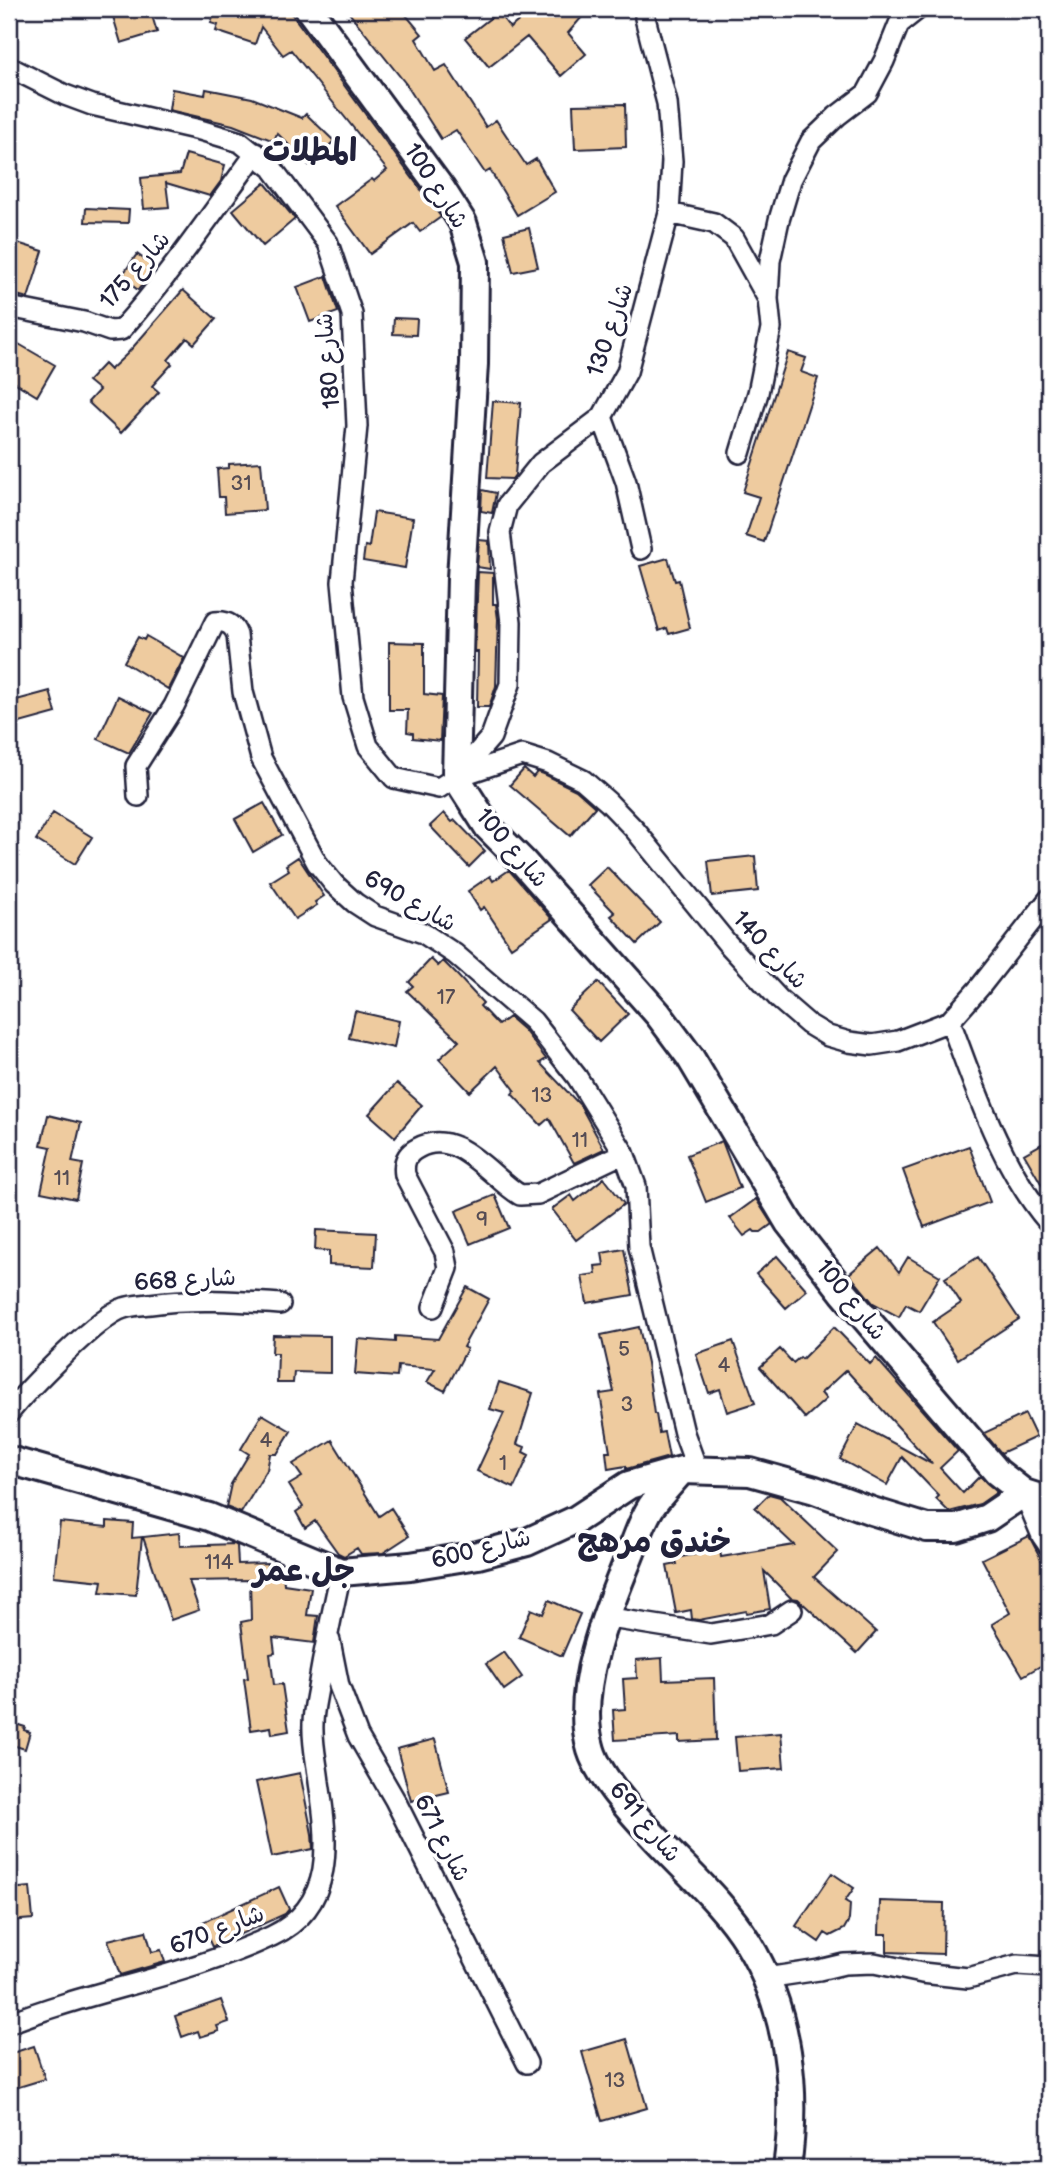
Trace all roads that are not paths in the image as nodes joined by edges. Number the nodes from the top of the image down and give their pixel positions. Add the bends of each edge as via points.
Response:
1 (309, 9) edge
2 (918, 9) edge
3 (642, 12) edge
4 (9, 68) edge
5 (256, 153) junction
6 (669, 213) junction
7 (768, 299) junction
8 (9, 307) edge
9 (602, 417) junction
10 (740, 453) dead end
11 (641, 549) dead end
12 (456, 777) junction
13 (138, 796) dead end
14 (1049, 899) edge
15 (950, 1021) junction
16 (624, 1153) junction
17 (1049, 1223) edge
18 (280, 1304) dead end
19 (433, 1307) dead end
20 (9, 1413) edge
21 (9, 1460) edge
22 (690, 1470) junction
23 (1024, 1493) junction
24 (1049, 1501) edge
25 (1049, 1546) edge
26 (341, 1572) junction
27 (792, 1610) dead end
28 (604, 1617) junction
29 (327, 1631) junction
30 (1049, 1967) edge
31 (766, 1979) junction
32 (9, 2022) edge
33 (527, 2063) dead end
34 (787, 2168) edge

1 - 12 main road, شارع 100 via 453,208 468,234 475,261
2 - 7 street via 899,24 867,93 811,141 791,180 779,220
3 - 6 street, شارع 130 via 667,103 672,160
4 - 5 street, شارع 180 via 92,105 231,138
5 - 8 street, شارع 175 via 121,330
5 - 12 street, شارع 180 via 328,243 352,314 357,426 342,582 353,698 368,746 394,778 439,788
6 - 7 street via 714,223 734,238
6 - 9 street, شارع 130 via 627,372
7 - 10 street via 771,328
9 - 11 street via 626,482
9 - 12 street, شارع 130 via 541,463 507,505 500,532 511,622 510,684 491,737
12 - 15 street, شارع 140 via 522,755 583,780 635,830 779,999 828,1036 872,1045 898,1041
12 - 23 main road, شارع 100 via 488,827 657,1014 690,1057 789,1223 843,1292 975,1447
13 - 16 street, شارع 690 via 136,766 174,706 215,622 229,624 237,635 243,692 261,758 317,863 355,903 375,916 423,933 455,954 533,1021 577,1077
14 - 15 street, شارع 140
15 - 17 street via 1007,1160 1029,1200
16 - 19 street via 538,1194 520,1195 449,1144 420,1146 410,1153 405,1174 445,1252 448,1268
16 - 22 street, شارع 690 via 636,1186 639,1247
18 - 20 street, شارع 668 via 223,1300 122,1308 59,1360
21 - 26 main road, شارع 600 via 209,1517
22 - 23 main road, شارع 600 via 750,1472 927,1528 956,1528 987,1518
22 - 26 main road, شارع 600 via 629,1485 527,1542 410,1566
22 - 28 main road, شارع 691 via 650,1508
23 - 24 main road
23 - 25 street
26 - 29 street, شارع 670
27 - 28 street via 771,1624 711,1634
28 - 31 main road, شارع 691 via 587,1695 591,1752 643,1825 748,1942
29 - 32 street, شارع 670 via 313,1724 324,1864 306,1912 274,1935 201,1964
29 - 33 street, شارع 671 via 339,1686 358,1736
30 - 31 street via 1017,1965 968,1978 874,1963 844,1964
31 - 34 main road, شارع 691 via 784,2028 792,2083

